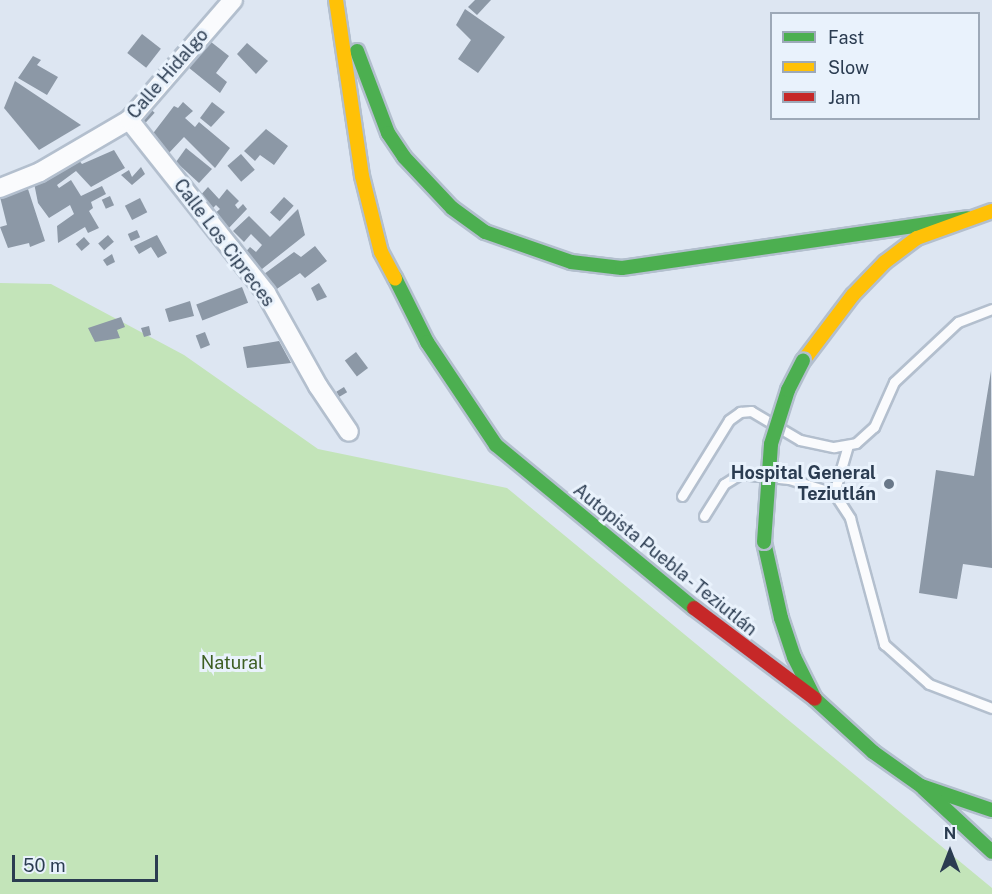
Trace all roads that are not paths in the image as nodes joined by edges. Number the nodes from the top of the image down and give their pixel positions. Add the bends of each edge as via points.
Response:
1 (233, 0) edge
2 (336, 0) edge
3 (342, 0) edge
4 (129, 120) junction
5 (0, 188) edge
6 (992, 211) edge
7 (968, 218) junction
8 (990, 311) edge
9 (349, 432) dead end
10 (848, 445) junction
11 (834, 492) junction
12 (682, 496) dead end
13 (704, 516) dead end
14 (815, 699) junction
15 (992, 708) edge
16 (921, 786) junction
17 (992, 810) edge
18 (992, 852) edge

1 - 4 street, Calle Hidalgo
2 - 14 main road, Autopista Puebla - Teziutlán via 356,145 381,252 427,342 496,445 655,578
3 - 7 main road, Autopista Puebla - Teziutlán via 364,76 388,133 420,176 452,208 485,232 571,262 622,268
4 - 5 street, Calle Hidalgo via 40,172
4 - 9 street, Calle Los Cipreces via 266,293 318,386
6 - 7 main road, Autopista Puebla - Teziutlán
7 - 14 main road, Autopista Puebla - Teziutlán, bridge via 917,238 885,262 853,295 803,361 788,390 771,444 764,542 781,618 794,657
8 - 10 lane via 958,322 894,382 874,427
10 - 11 lane
10 - 12 lane via 834,447 800,440 751,411 740,412 729,420
11 - 13 lane via 789,479 740,474 724,484
11 - 15 lane via 850,518 884,644 929,684
14 - 16 main road, Autopista Puebla - Teziutlán via 873,752
16 - 17 main road, Autopista Puebla - Teziutlán
16 - 18 main road

